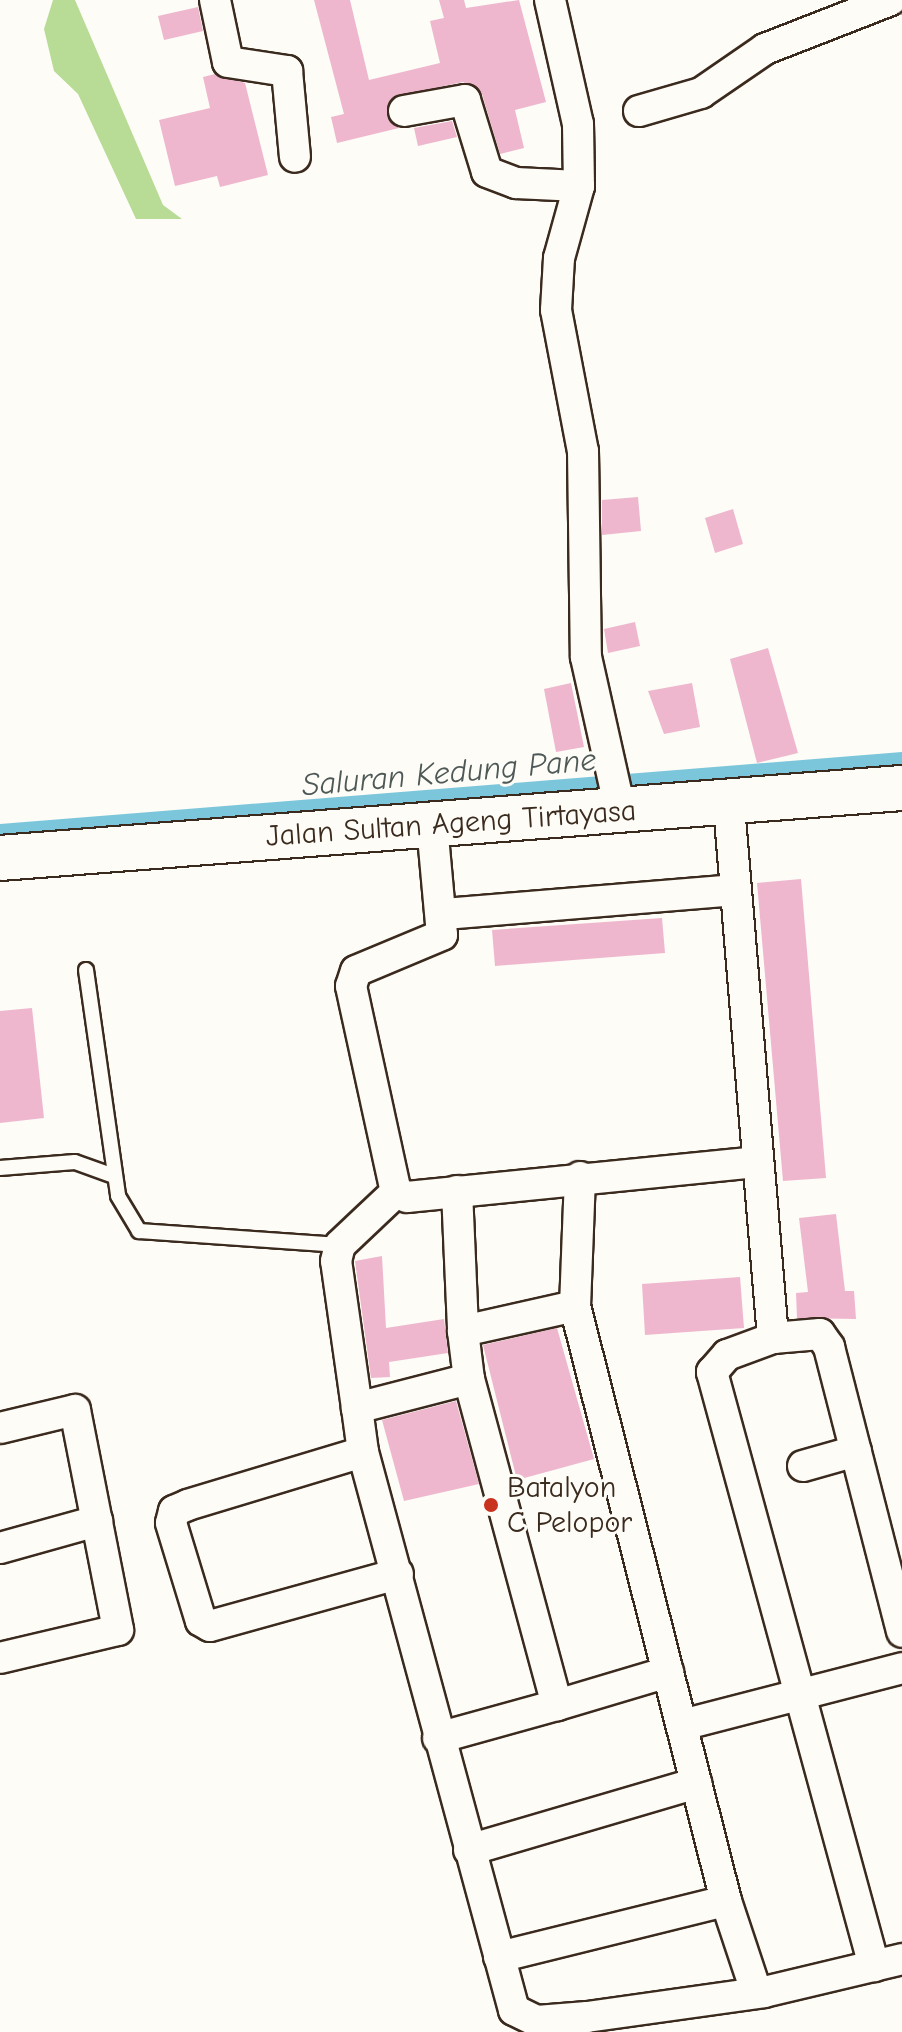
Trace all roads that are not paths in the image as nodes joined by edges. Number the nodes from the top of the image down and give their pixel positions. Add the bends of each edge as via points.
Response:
1 (215, 0) edge
2 (550, 0) edge
3 (891, 0) edge
4 (404, 111) dead end
5 (639, 111) dead end
6 (295, 157) dead end
7 (579, 186) junction
8 (902, 788) edge
9 (619, 805) junction
10 (729, 806) junction
11 (432, 825) junction
12 (0, 858) edge
13 (733, 890) junction
14 (444, 914) junction
15 (86, 970) dead end
16 (756, 1162) junction
17 (0, 1168) edge
18 (114, 1176) junction
19 (580, 1177) junction
20 (457, 1191) junction
21 (396, 1192) junction
22 (340, 1245) junction
23 (575, 1306) junction
24 (463, 1331) junction
25 (773, 1338) junction
26 (469, 1379) junction
27 (357, 1408) junction
28 (0, 1428) edge
29 (856, 1451) junction
30 (363, 1452) junction
31 (803, 1466) dead end
32 (97, 1521) junction
33 (0, 1548) edge
34 (398, 1574) junction
35 (902, 1632) edge
36 (0, 1658) edge
37 (902, 1668) edge
38 (668, 1672) junction
39 (801, 1692) junction
40 (557, 1705) junction
41 (682, 1725) junction
42 (438, 1738) junction
43 (696, 1783) junction
44 (469, 1850) junction
45 (726, 1901) junction
46 (499, 1957) junction
47 (888, 1962) edge
48 (756, 1991) junction

1 - 6 street via 228,62 287,71
2 - 7 street via 569,59
3 - 5 street via 765,49 701,93
4 - 7 street via 465,100 487,172 516,183
7 - 9 street via 559,258 556,310 583,451 586,657
8 - 10 main road, Jalan Sultan Ageng Tirtayasa
9 - 10 main road, Jalan Sultan Ageng Tirtayasa
9 - 11 main road, Jalan Sultan Ageng Tirtayasa
10 - 13 street
11 - 12 main road, Jalan Sultan Ageng Tirtayasa
11 - 14 street
13 - 14 street
13 - 16 street
14 - 21 street via 442,935 430,945 367,965 351,986
15 - 18 lane
16 - 19 street
16 - 25 street
17 - 18 lane via 75,1162
18 - 22 lane via 125,1215 139,1231
19 - 20 street
19 - 23 street
20 - 21 street
20 - 24 street
21 - 22 street
22 - 27 street via 334,1275
23 - 24 street
23 - 38 street
24 - 26 street
25 - 29 street via 820,1334
25 - 39 street via 727,1355 712,1372
26 - 27 street
26 - 40 street
27 - 30 street
28 - 32 street via 75,1410
29 - 31 street
29 - 35 street
30 - 34 street
30 - 34 street via 188,1505 174,1511 171,1523 201,1621 210,1626
32 - 33 street
32 - 36 street via 118,1630
34 - 42 street
37 - 39 street
38 - 40 street
38 - 41 street
39 - 41 street
39 - 47 street
40 - 42 street
41 - 43 street
42 - 44 street
43 - 44 street
43 - 45 street
44 - 46 street
45 - 46 street
45 - 48 street
46 - 48 street via 514,2010 537,2021
47 - 48 street

